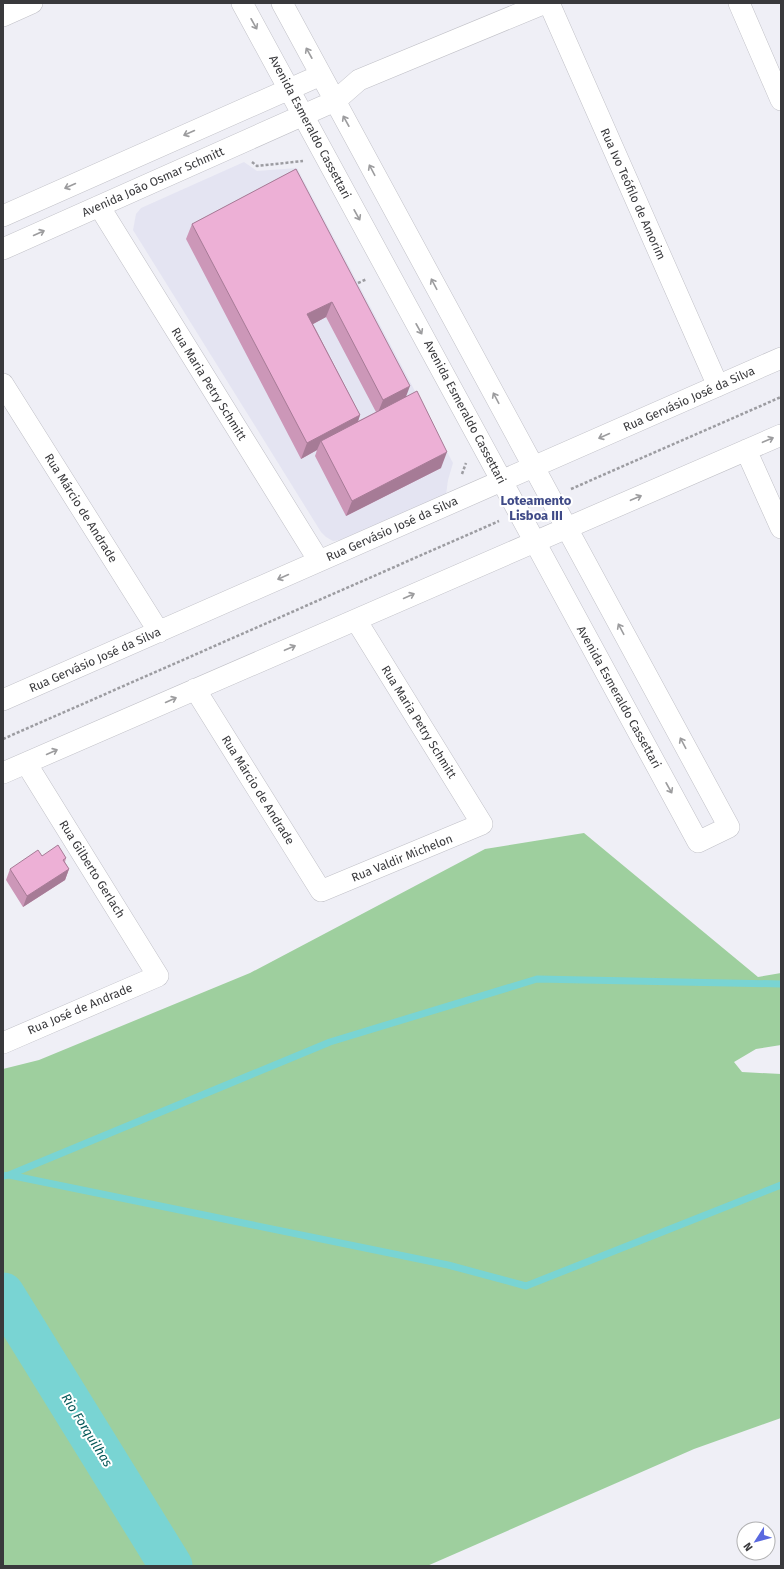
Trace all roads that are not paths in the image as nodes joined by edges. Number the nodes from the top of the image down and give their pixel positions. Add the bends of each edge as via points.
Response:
1 (32, 3) edge
2 (242, 3) edge
3 (282, 3) edge
4 (545, 3) edge
5 (549, 3) edge
6 (739, 3) edge
7 (3, 16) edge
8 (321, 75) junction
9 (359, 80) junction
10 (289, 89) junction
11 (781, 100) edge
12 (335, 101) junction
13 (254, 105) junction
14 (303, 115) junction
15 (266, 132) junction
16 (99, 206) junction
17 (3, 216) edge
18 (3, 249) edge
19 (781, 358) edge
20 (3, 384) edge
21 (718, 386) junction
22 (781, 435) edge
23 (746, 450) junction
24 (533, 467) junction
25 (502, 481) junction
26 (566, 528) junction
27 (781, 528) edge
28 (535, 542) junction
29 (319, 561) junction
30 (356, 620) junction
31 (159, 632) junction
32 (195, 689) junction
33 (3, 700) edge
34 (26, 763) junction
35 (3, 773) edge
36 (482, 824) joint
37 (321, 891) joint
38 (158, 976) joint
39 (3, 1043) edge

1 - 7 street
2 -> 10 street, Avenida Esmeraldo Cassettari
8 -> 3 street
4 - 9 street
5 - 21 street, Rua Ivo Teófilo de Amorim
6 - 11 street
8 - 9 street
8 - 10 street
8 - 12 street
9 - 12 street, Avenida João Osmar Schmitt
10 - 13 street
10 - 14 street, Avenida Esmeraldo Cassettari
12 - 14 street, Avenida João Osmar Schmitt
24 -> 12 street
13 - 15 street via 261,107 269,118
13 -> 17 street
14 - 15 street, Avenida João Osmar Schmitt
14 -> 25 street, Avenida Esmeraldo Cassettari
15 - 16 street, Avenida João Osmar Schmitt
18 -> 16 street, Avenida João Osmar Schmitt
16 - 29 street, Rua Maria Petry Schmitt
19 - 21 street, Rua Gervásio José da Silva
20 - 31 street, Rua Márcio de Andrade
21 -> 24 street, Rua Gervásio José da Silva
23 -> 22 street
26 -> 23 street
23 - 27 street
24 - 25 street, Rua Gervásio José da Silva
24 - 26 street
25 - 28 street, Avenida Esmeraldo Cassettari
25 - 29 street, Rua Gervásio José da Silva
26 - 28 street
28 -> 26 street, Avenida Esmeraldo Cassettari via 698,842 729,827
30 -> 28 street
29 -> 31 street, Rua Gervásio José da Silva
32 -> 30 street
30 - 36 street, Rua Maria Petry Schmitt
31 - 33 street, Rua Gervásio José da Silva
34 -> 32 street
32 - 37 street, Rua Márcio de Andrade
34 - 35 street
34 - 38 street, Rua Gilberto Gerlach
36 - 37 street, Rua Valdir Michelon
38 - 39 street, Rua José de Andrade

